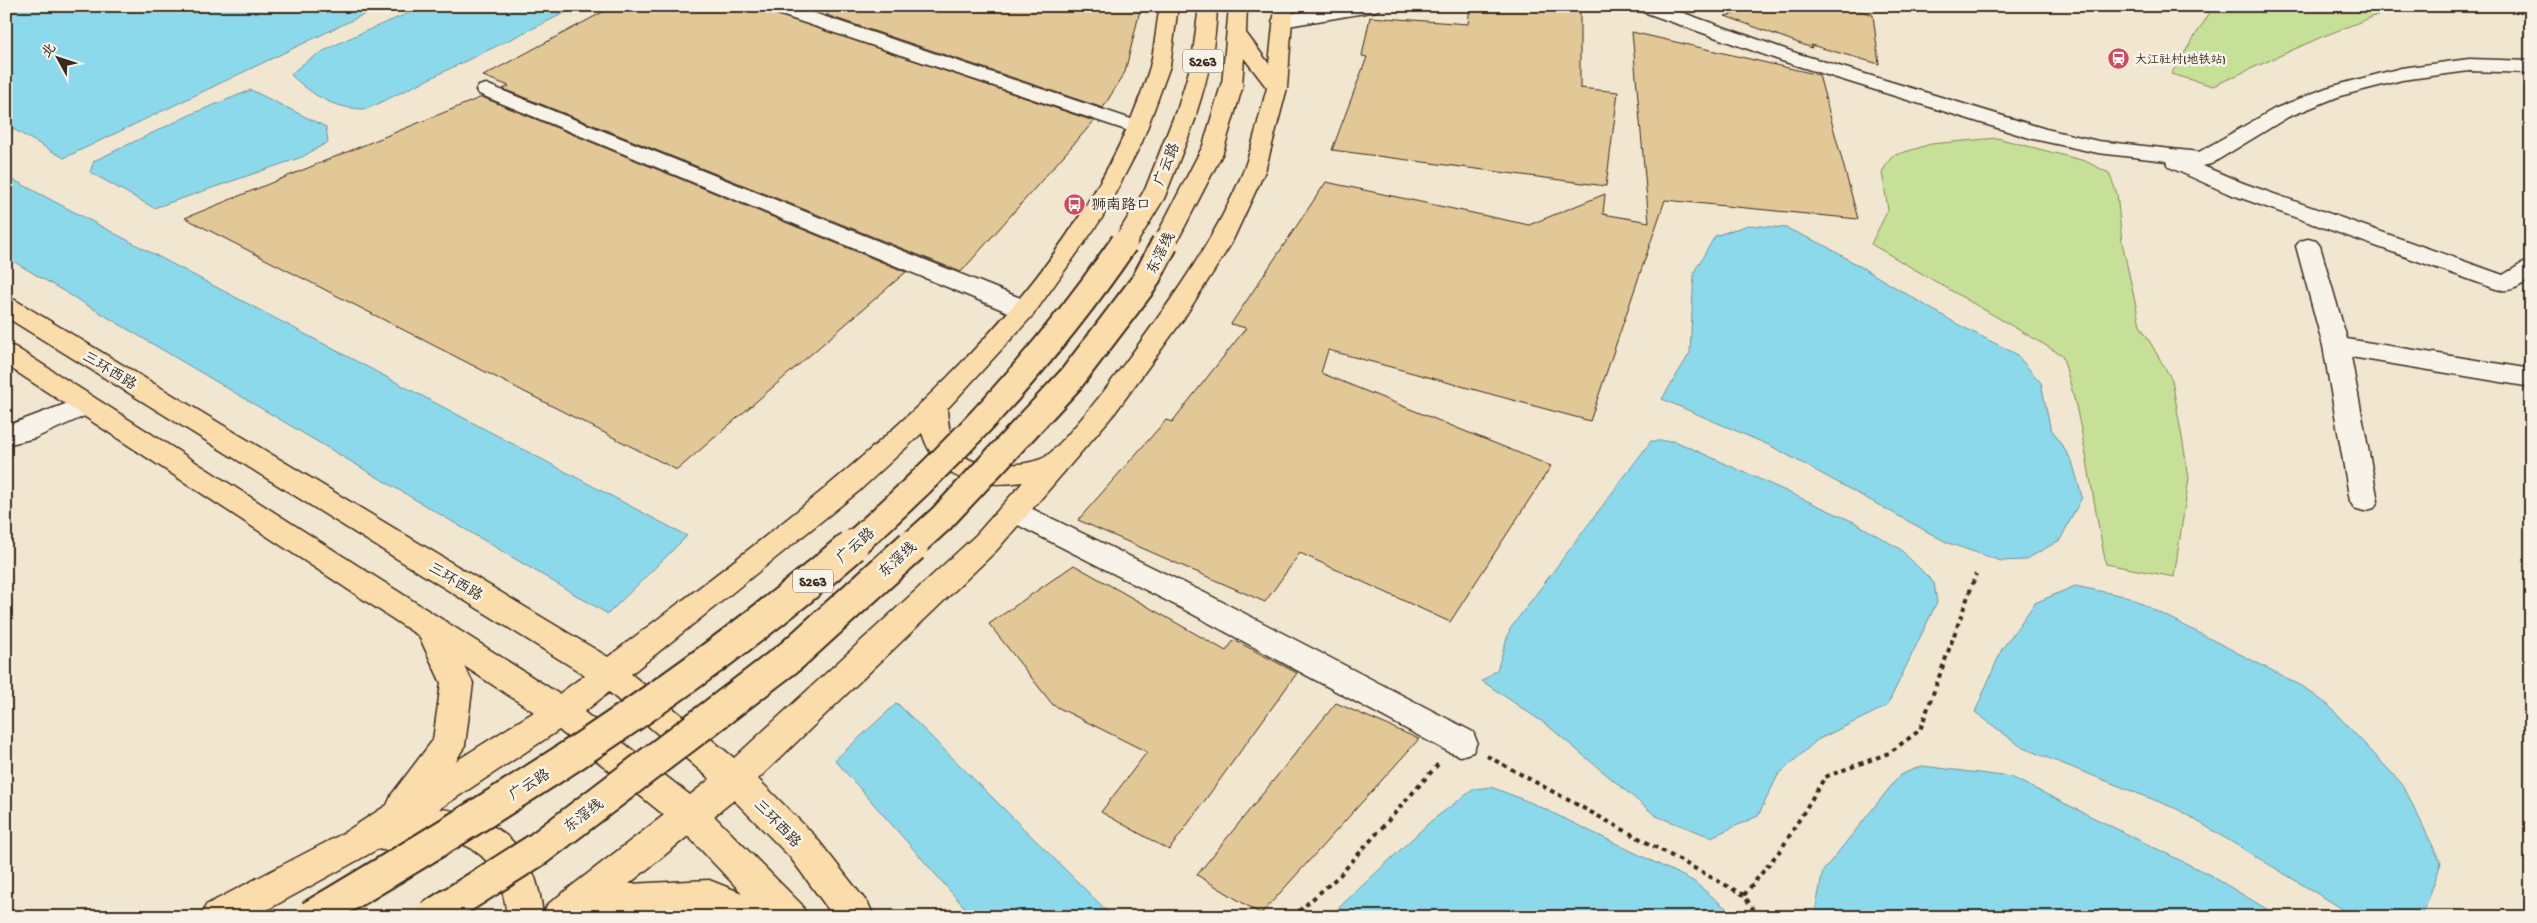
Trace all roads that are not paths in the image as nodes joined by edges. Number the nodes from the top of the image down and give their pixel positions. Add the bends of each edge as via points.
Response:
1 (773, 6) edge
2 (1168, 6) edge
3 (1208, 6) edge
4 (1238, 6) edge
5 (1372, 6) edge
6 (1645, 6) edge
7 (1283, 14) edge
8 (1236, 34) junction
9 (2531, 67) edge
10 (1277, 88) junction
11 (486, 90) dead end
12 (1136, 127) junction
13 (2165, 156) junction
14 (2308, 246) dead end
15 (2531, 268) edge
16 (2505, 284) junction
17 (2531, 292) edge
18 (6, 306) edge
19 (1024, 309) junction
20 (2336, 346) junction
21 (6, 353) edge
22 (2531, 378) edge
23 (87, 405) junction
24 (934, 407) junction
25 (6, 436) edge
26 (1057, 462) junction
27 (2364, 501) dead end
28 (1014, 511) junction
29 (430, 628) junction
30 (609, 674) junction
31 (560, 712) junction
32 (1461, 742) road end
33 (735, 779) junction
34 (692, 816) junction
35 (395, 818) junction
36 (354, 845) junction
37 (219, 917) edge
38 (311, 917) edge
39 (431, 917) edge
40 (524, 917) edge
41 (560, 917) edge
42 (587, 917) edge
43 (759, 917) edge
44 (789, 917) edge
45 (856, 917) edge

1 - 12 street
2 - 12 main road, S263 via 1160,66
3 - 38 main road, 广云路 / S263, bridge via 1208,32 1202,68 1150,204 1095,287 1036,362 909,498 816,579 682,680 545,774
4 - 8 main road, S263
5 - 7 street
6 - 13 street via 1789,57 2041,134 2098,147
7 - 10 main road
8 - 10 main road
8 - 39 main road, 东滘线 / S263, bridge via 1232,85 1213,148 1144,283 1071,379 941,519 791,656 538,849
9 - 13 street via 2469,65 2401,74 2333,92 2280,113 2202,159
10 - 26 main road via 1254,171 1219,244 1175,312 1111,400
11 - 19 street
12 - 19 main road, S263 via 1091,218
13 - 16 street via 2235,188
14 - 20 street
15 - 16 street
16 - 17 street
18 - 30 main road, 三环西路
19 - 24 main road, S263
20 - 22 street
20 - 27 street
21 - 23 main road
23 - 25 street
23 - 29 main road
24 - 26 main road via 936,434 944,452 958,466 986,475 1012,476
24 - 30 main road, S263 via 849,484
26 - 28 main road
28 - 32 street via 1194,601
28 - 33 main road via 986,543 898,628
29 - 31 main road
29 - 35 main road via 457,683 449,745
30 - 31 main road, S263
30 - 33 main road, 三环西路
31 - 34 main road
31 - 35 main road, S263
33 - 34 main road
33 - 45 main road, 三环西路 via 802,846
34 - 41 main road
34 - 44 main road
35 - 36 main road, S263
36 - 37 main road, S263
36 - 40 main road via 422,825 450,824 484,837 503,852 520,885
42 - 43 main road via 624,901 710,897

